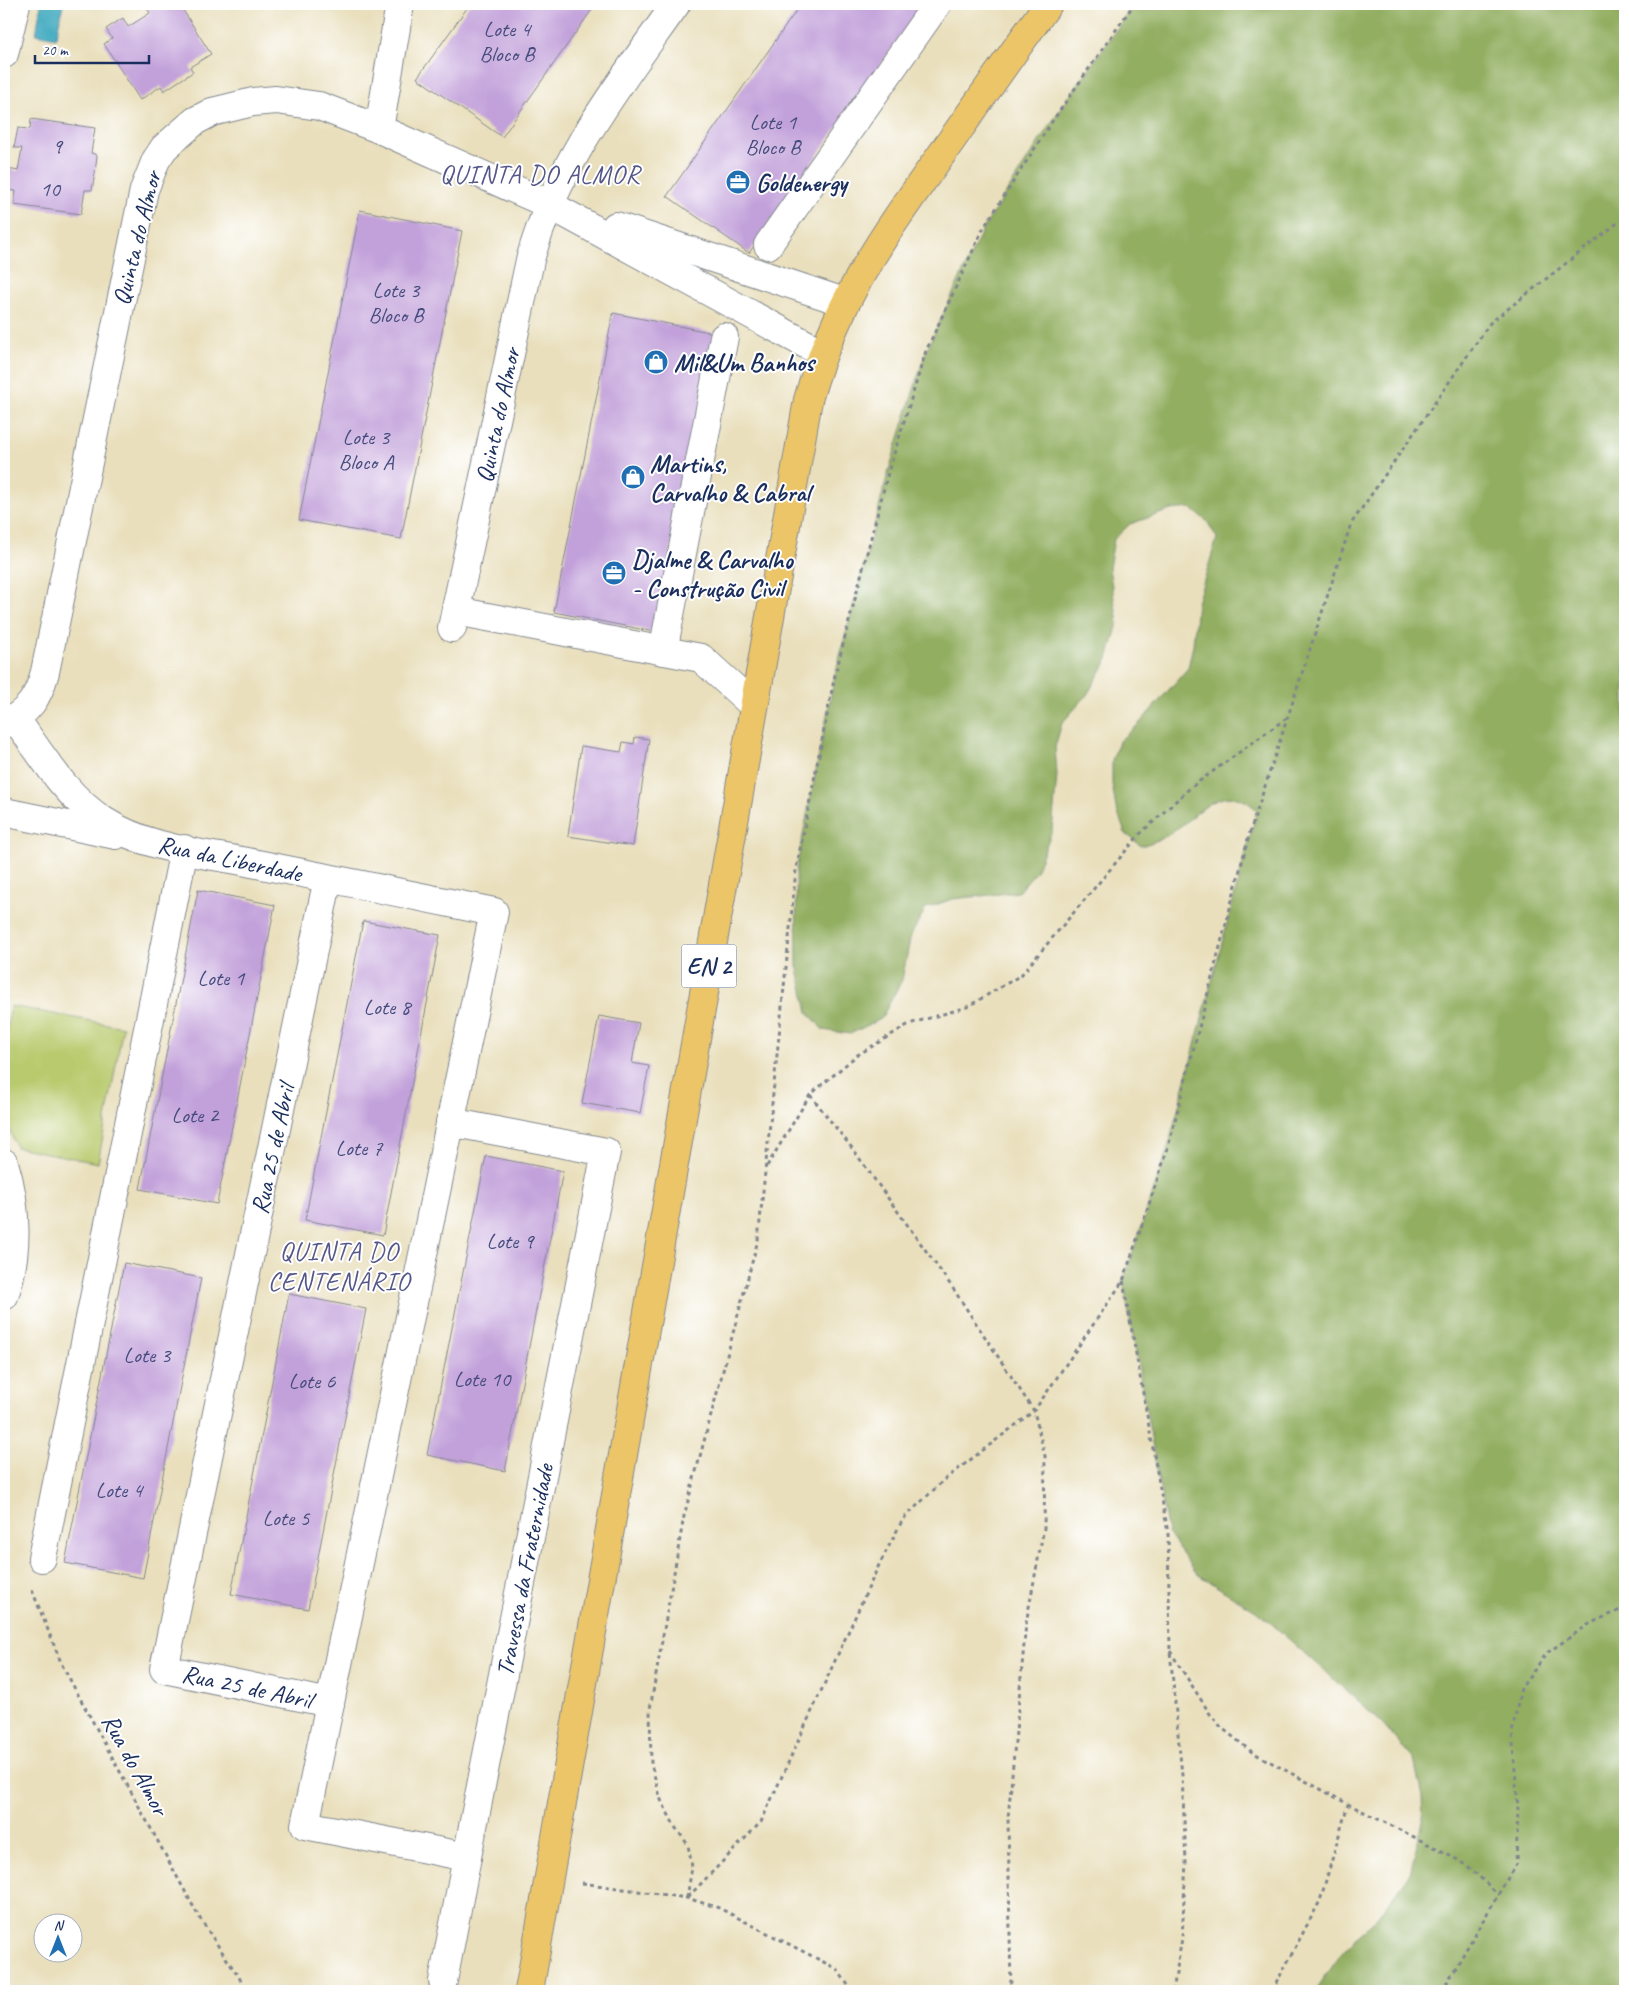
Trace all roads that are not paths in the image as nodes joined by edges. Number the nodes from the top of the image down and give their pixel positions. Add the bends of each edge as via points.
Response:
1 (16, 4) edge
2 (400, 4) edge
3 (676, 4) edge
4 (937, 4) edge
5 (1048, 4) edge
6 (4, 54) edge
7 (379, 129) junction
8 (548, 204) junction
9 (768, 245) dead end
10 (844, 302) junction
11 (724, 337) dead end
12 (822, 353) junction
13 (663, 651) junction
14 (754, 706) junction
15 (10, 721) edge
16 (4, 812) edge
17 (171, 846) junction
18 (328, 878) junction
19 (494, 912) joint
20 (450, 1122) junction
21 (4, 1163) edge
22 (4, 1296) edge
23 (42, 1558) dead end
24 (330, 1703) junction
25 (468, 1857) junction
26 (443, 1981) dead end
27 (529, 1991) edge

1 - 6 street
2 - 7 street
3 - 8 street, Quinta do Almor via 580,142
4 - 9 street
5 - 10 main road, EN 2 via 898,215
7 - 8 street, Quinta do Almor
7 - 15 street, Quinta do Almor via 319,106 290,101 253,102 212,112 195,121 164,148 156,160 139,207 45,672 33,704
8 - 10 street
8 - 12 street
8 - 13 street, Quinta do Almor via 530,260 454,619
10 - 12 main road, EN 2
11 - 13 street
12 - 14 main road, EN 2 via 803,424
13 - 14 street via 701,658
14 - 27 main road, EN 2
15 - 17 street, Rua da Liberdade via 84,806 120,831
16 - 17 street
17 - 18 street, Rua da Liberdade
17 - 23 street
18 - 19 street, Rua da Liberdade
18 - 24 street, Rua 25 de Abril via 164,1669
19 - 20 street, Rua 25 de Abril
20 - 24 street, Rua 25 de Abril
20 - 25 street, Travessa da Fraternidade via 606,1152
21 - 22 street via 14,1220 12,1257
24 - 25 street via 305,1825
25 - 26 street

